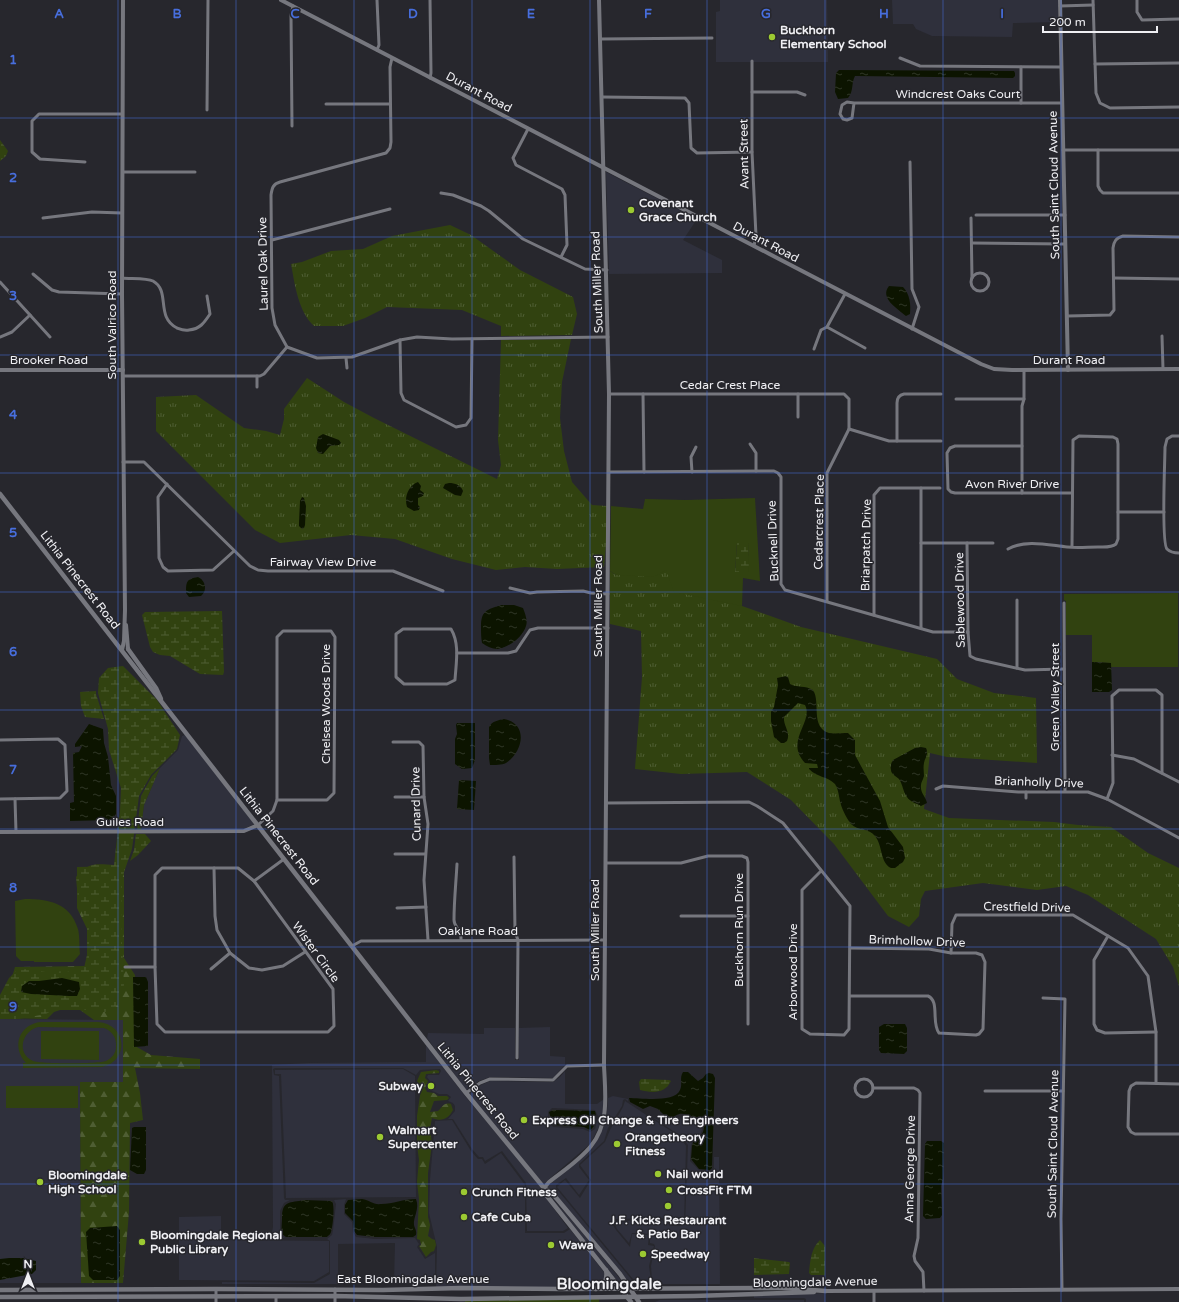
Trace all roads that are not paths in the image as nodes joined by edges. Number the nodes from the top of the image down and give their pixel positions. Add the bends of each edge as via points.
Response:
1 (123, 0) edge
2 (208, 0) edge
3 (281, 0) edge
4 (377, 0) edge
5 (430, 0) edge
6 (599, 0) edge
7 (1060, 0) edge
8 (1093, 0) edge
9 (1137, 0) edge
10 (1093, 5) junction
11 (293, 6) junction
12 (1060, 6) junction
13 (1179, 20) edge
14 (712, 38) dead end
15 (600, 39) junction
16 (377, 50) junction
17 (392, 58) junction
18 (900, 58) dead end
19 (752, 61) dead end
20 (1179, 63) edge
21 (1095, 64) junction
22 (1021, 67) junction
23 (1061, 67) junction
24 (430, 78) junction
25 (752, 92) junction
26 (805, 95) dead end
27 (602, 97) junction
28 (854, 103) junction
29 (1021, 103) junction
30 (1062, 103) junction
31 (326, 104) dead end
32 (390, 104) junction
33 (1179, 107) edge
34 (207, 110) dead end
35 (122, 114) junction
36 (292, 126) dead end
37 (528, 129) junction
38 (1063, 150) junction
39 (1098, 150) junction
40 (1179, 150) edge
41 (752, 152) junction
42 (85, 162) dead end
43 (910, 162) dead end
44 (604, 168) junction
45 (123, 172) junction
46 (195, 172) dead end
47 (441, 193) dead end
48 (1179, 193) edge
49 (390, 209) dead end
50 (122, 213) junction
51 (976, 215) dead end
52 (1065, 215) junction
53 (43, 218) dead end
54 (971, 218) dead end
55 (1179, 237) edge
56 (272, 240) junction
57 (972, 243) junction
58 (1065, 244) junction
59 (754, 246) junction
60 (561, 257) junction
61 (607, 270) junction
62 (34, 274) dead end
63 (122, 278) junction
64 (972, 278) junction
65 (1114, 278) junction
66 (1179, 279) edge
67 (0, 282) edge
68 (122, 294) junction
69 (845, 294) junction
70 (207, 296) dead end
71 (30, 315) junction
72 (1068, 316) junction
73 (827, 327) junction
74 (912, 329) junction
75 (1162, 336) dead end
76 (0, 337) edge
77 (50, 337) dead end
78 (608, 337) junction
79 (472, 339) junction
80 (400, 340) junction
81 (287, 347) junction
82 (865, 348) dead end
83 (814, 349) dead end
84 (346, 358) junction
85 (347, 368) dead end
86 (1163, 369) junction
87 (1179, 369) edge
88 (0, 370) edge
89 (123, 370) junction
90 (1024, 370) junction
91 (1068, 370) junction
92 (123, 376) junction
93 (257, 376) junction
94 (257, 387) dead end
95 (609, 394) junction
96 (643, 394) junction
97 (798, 394) junction
98 (941, 394) dead end
99 (849, 399) joint
100 (1024, 399) junction
101 (956, 400) dead end
102 (798, 417) dead end
103 (849, 429) junction
104 (1179, 436) edge
105 (897, 441) junction
106 (941, 441) dead end
107 (750, 444) dead end
108 (1022, 446) junction
109 (696, 447) dead end
110 (123, 462) junction
111 (756, 471) junction
112 (609, 472) junction
113 (644, 472) junction
114 (692, 472) junction
115 (167, 484) junction
116 (921, 488) junction
117 (940, 488) dead end
118 (1022, 493) junction
119 (1072, 493) junction
120 (0, 494) edge
121 (1118, 512) junction
122 (1164, 512) junction
123 (921, 543) junction
124 (967, 543) junction
125 (992, 543) dead end
126 (1072, 547) junction
127 (1008, 549) dead end
128 (234, 551) junction
129 (1179, 553) edge
130 (510, 588) dead end
131 (443, 591) dead end
132 (608, 594) junction
133 (1017, 600) dead end
134 (827, 601) junction
135 (1064, 602) dead end
136 (125, 610) junction
137 (874, 615) junction
138 (608, 628) junction
139 (921, 628) junction
140 (968, 632) junction
141 (128, 649) joint
142 (122, 650) junction
143 (457, 653) junction
144 (1017, 668) junction
145 (1064, 669) junction
146 (162, 703) junction
147 (0, 740) edge
148 (393, 742) dead end
149 (1112, 755) junction
150 (1162, 773) junction
151 (1179, 782) edge
152 (936, 789) dead end
153 (1065, 791) junction
154 (1026, 792) junction
155 (395, 797) dead end
156 (424, 797) junction
157 (1026, 798) dead end
158 (0, 799) edge
159 (15, 799) junction
160 (277, 800) junction
161 (1107, 800) junction
162 (606, 803) junction
163 (258, 825) junction
164 (0, 832) edge
165 (16, 832) junction
166 (1179, 838) edge
167 (395, 854) dead end
168 (425, 854) junction
169 (514, 857) dead end
170 (284, 859) junction
171 (606, 863) junction
172 (458, 864) dead end
173 (214, 868) junction
174 (821, 871) junction
175 (254, 881) junction
176 (426, 907) junction
177 (397, 908) dead end
178 (681, 916) dead end
179 (748, 916) junction
180 (1108, 936) junction
181 (428, 940) junction
182 (461, 940) junction
183 (518, 940) junction
184 (605, 940) junction
185 (352, 946) junction
186 (851, 948) junction
187 (305, 952) junction
188 (230, 953) junction
189 (951, 953) junction
190 (155, 966) junction
191 (125, 967) dead end
192 (211, 969) dead end
193 (850, 996) junction
194 (1044, 998) dead end
195 (748, 1024) dead end
196 (1156, 1032) junction
197 (517, 1058) dead end
198 (604, 1065) junction
199 (1156, 1083) junction
200 (1179, 1084) edge
201 (873, 1088) junction
202 (985, 1091) dead end
203 (1063, 1092) junction
204 (466, 1093) junction
205 (1179, 1134) edge
206 (544, 1188) junction
207 (606, 1269) junction
208 (216, 1288) junction
209 (461, 1288) junction
210 (621, 1288) junction
211 (630, 1288) junction
212 (44, 1289) junction
213 (596, 1289) junction
214 (1179, 1289) edge
215 (0, 1290) edge
216 (335, 1290) junction
217 (1062, 1290) junction
218 (826, 1291) junction
219 (874, 1291) junction
220 (924, 1291) junction
221 (335, 1296) junction
222 (636, 1296) junction
223 (661, 1296) junction
224 (0, 1297) edge
225 (44, 1297) junction
226 (627, 1297) junction
227 (216, 1299) edge
228 (276, 1299) edge
229 (461, 1300) edge
230 (601, 1300) edge
231 (335, 1302) edge
232 (631, 1302) edge
233 (639, 1302) edge
234 (653, 1302) edge
235 (874, 1302) edge

1 - 35 street, South Valrico Road
2 - 34 street
3 - 11 street, Durant Road
4 - 16 street
5 - 24 street
6 - 15 street, South Miller Road
7 - 12 street, South Saint Cloud Avenue
8 - 10 street
9 - 13 street via 1137,12 1142,20
10 - 12 street
10 - 21 street
11 - 16 street, Durant Road
11 - 36 street
12 - 23 street, South Saint Cloud Avenue
14 - 15 street
15 - 27 street, South Miller Road
16 - 17 street, Durant Road
17 - 24 street, Durant Road
17 - 32 street, Laurel Oak Drive
18 - 22 street via 920,66
19 - 25 street, Avant Street
20 - 21 street
21 - 33 street via 1096,93 1100,103 1110,108
22 - 23 street
22 - 29 street
23 - 30 street, South Saint Cloud Avenue
24 - 37 street, Durant Road
25 - 26 street via 797,92
25 - 41 street, Avant Street
27 - 41 street via 685,98 690,103 691,148 697,153
27 - 44 street, South Miller Road
28 - 28 street via 847,102 842,105 840,114 843,119 852,118
28 - 29 street, Windcrest Oaks Court
29 - 30 street, Windcrest Oaks Court
30 - 38 street, South Saint Cloud Avenue
31 - 32 street
32 - 56 street, Laurel Oak Drive via 391,142 386,153 274,185 271,195
35 - 42 street via 39,114 32,121 32,152 40,159
35 - 45 street, South Valrico Road
37 - 44 street, Durant Road
37 - 60 street via 513,158 516,165 562,189 565,195 567,245
38 - 39 street
38 - 52 street, South Saint Cloud Avenue
39 - 40 street
39 - 48 street via 1098,186 1103,193
41 - 59 street, Avant Street via 756,236
43 - 74 street via 912,289 919,307
44 - 59 street, Durant Road
44 - 61 street, South Miller Road
45 - 46 street
45 - 50 street, South Valrico Road
47 - 60 street via 481,206 523,239
49 - 56 street
50 - 53 street via 92,212
50 - 63 street, South Valrico Road
51 - 52 street
52 - 58 street, South Saint Cloud Avenue
54 - 57 street
55 - 65 street via 1117,238 1113,244
56 - 81 street, Laurel Oak Drive via 272,308 275,325
57 - 58 street
57 - 64 street
58 - 72 street, South Saint Cloud Avenue
59 - 69 street, Durant Road
60 - 61 street via 585,269
61 - 78 street, South Miller Road
62 - 68 street via 52,290 59,292
63 - 68 street, South Valrico Road
63 - 70 street via 152,281 158,286 163,296 165,315 171,325 184,331 204,324 210,314
64 - 64 street via 975,290 981,291 988,286 988,278 984,274
65 - 66 street
65 - 72 street via 1114,310 1110,316
67 - 71 street
68 - 89 street, South Valrico Road
69 - 73 street
69 - 74 street, Durant Road
71 - 76 street via 12,332
71 - 77 street
72 - 91 street, South Saint Cloud Avenue
73 - 82 street
73 - 83 street via 822,330
74 - 90 street, Durant Road via 989,367
75 - 86 street
78 - 79 street
78 - 95 street, South Miller Road
79 - 80 street via 417,337
79 - 80 street via 471,418 466,424 456,427 404,400 401,393
80 - 84 street
81 - 84 street via 317,358
81 - 93 street via 264,374
84 - 85 street
86 - 87 street, Durant Road
86 - 91 street, Durant Road
88 - 89 street, Brooker Road
89 - 92 street, South Valrico Road
90 - 91 street, Durant Road
90 - 100 street
92 - 93 street
92 - 110 street, South Valrico Road
93 - 94 street
95 - 96 street, Cedar Crest Place
95 - 112 street, South Miller Road
96 - 97 street, Cedar Crest Place
96 - 113 street
97 - 99 street, Cedar Crest Place via 844,394
97 - 102 street
98 - 105 street via 899,396
99 - 103 street, Cedarcrest Place
100 - 101 street
100 - 108 street
103 - 105 street
103 - 134 street, Cedarcrest Place via 827,473
104 - 122 street via 1167,439 1165,447
105 - 106 street
107 - 111 street via 756,453
108 - 118 street
108 - 118 street, Avon River Drive via 950,448 947,452 947,485 951,492 955,493
109 - 114 street via 691,457
110 - 115 street, Fairway View Drive via 144,462
110 - 136 street, South Valrico Road
111 - 114 street, Bucknell Drive
111 - 134 street, Bucknell Drive via 774,471 781,477 781,584 785,590
112 - 113 street, Bucknell Drive
112 - 132 street, South Miller Road
113 - 114 street, Bucknell Drive
115 - 128 street, Fairway View Drive
115 - 128 street via 158,497 159,558 163,567 168,571 213,570
116 - 117 street, Briarpatch Drive
116 - 123 street
116 - 137 street, Briarpatch Drive via 880,488 874,495
118 - 119 street, Avon River Drive
119 - 121 street via 1073,440 1079,436 1113,437 1117,439 1118,444
119 - 126 street
120 - 142 main road, Lithia Pinecrest Road
121 - 122 street
121 - 126 street via 1116,544 1110,547
122 - 129 street via 1165,544 1173,553
123 - 124 street
123 - 139 street
124 - 125 street
124 - 140 street, Sablewood Drive
126 - 127 street via 1052,544 1016,545
128 - 131 street, Fairway View Drive via 258,570 393,571
130 - 132 street via 530,593 583,591
132 - 138 street, South Miller Road
133 - 144 street
134 - 137 street, Bucknell Drive
135 - 145 street, Green Valley Street
136 - 141 street
136 - 142 street, South Valrico Road
137 - 139 street, Bucknell Drive
138 - 143 street via 538,628 530,630 516,651
138 - 162 street, South Miller Road
139 - 140 street, Bucknell Drive via 933,632
140 - 144 street, Sablewood Drive via 970,656
141 - 146 main road via 156,688
142 - 146 main road, Lithia Pinecrest Road
143 - 143 street via 455,680 447,684 404,684 396,677 396,634 403,629 451,629 455,636
144 - 145 street, Sablewood Drive
145 - 153 street, Green Valley Street
146 - 163 main road, Lithia Pinecrest Road
147 - 159 street via 58,739 65,745 67,791 60,798
148 - 156 street, Cunard Drive via 419,742 424,746
149 - 150 street via 1134,759
149 - 150 street via 1112,696 1119,690 1156,690 1162,695
149 - 161 street via 1113,783
150 - 151 street
152 - 154 street, Brianholly Drive via 943,786
153 - 154 street, Brianholly Drive
153 - 161 street, Brianholly Drive via 1088,792
154 - 157 street
155 - 156 street
156 - 168 street, Cunard Drive via 428,824
158 - 159 street
159 - 165 street
160 - 160 street, Chelsea Woods Drive via 277,637 282,631 331,631 335,637 334,793 327,800
160 - 163 street via 273,811
161 - 166 street, Brianholly Drive
162 - 171 street, South Miller Road
162 - 174 street, Arborwood Drive via 749,802 783,823
163 - 165 street, Guiles Road via 244,831
163 - 170 main road, Lithia Pinecrest Road
164 - 165 street, Guiles Road
167 - 168 street
168 - 176 street, Cunard Drive
169 - 183 street via 514,932
170 - 175 street
170 - 185 main road, Lithia Pinecrest Road
171 - 179 street, Buckhorn Run Drive via 681,863 708,856 742,856 747,858 748,862
171 - 184 street, South Miller Road
172 - 182 street via 454,891 454,922 460,931
173 - 175 street, Wister Circle via 238,868
173 - 188 street via 214,916 217,930
173 - 190 street, Wister Circle via 162,868 156,875
174 - 186 street, Arborwood Drive via 850,906
174 - 193 street, Arborwood Drive via 802,890 802,1029 810,1034 844,1035 849,1029
175 - 187 street, Wister Circle
176 - 177 street
176 - 181 street, Cunard Drive
178 - 179 street
179 - 195 street, Buckhorn Run Drive
180 - 189 street, Crestfield Drive via 1073,914 956,915 952,924
180 - 196 street, Crestfield Drive via 1128,948 1148,976
180 - 196 street via 1094,960 1094,1024 1097,1030 1105,1033
181 - 182 street, Oaklane Road
181 - 185 street, Oaklane Road via 361,941
182 - 183 street, Oaklane Road
183 - 184 street, Oaklane Road
183 - 197 street
184 - 198 street, South Miller Road
185 - 204 main road, Lithia Pinecrest Road
186 - 189 street, Brimhollow Drive via 929,949
186 - 193 street, Arborwood Drive
187 - 188 street via 283,966 262,970 249,968
187 - 190 street, Wister Circle via 334,989 334,1026 328,1032 165,1032 157,1024
188 - 192 street
189 - 193 street, Brimhollow Drive via 976,953 984,958 984,1026 979,1034 939,1033 935,1028 934,1002 928,996
190 - 191 street
194 - 203 street, South Saint Cloud Avenue via 1065,999
196 - 199 street, Crestfield Drive
198 - 204 street via 567,1066 553,1080 490,1079
198 - 206 street, South Miller Road via 605,1112 596,1138 586,1151
199 - 200 street
199 - 205 street via 1136,1083 1131,1086 1128,1127 1135,1134
201 - 201 street via 869,1080 862,1079 855,1089 858,1094 864,1096 870,1094
201 - 220 street, Anna George Drive via 914,1088 920,1093 918,1238 914,1256 923,1272
202 - 203 street
203 - 217 street, South Saint Cloud Avenue
204 - 206 main road, Lithia Pinecrest Road
206 - 207 main road, Lithia Pinecrest Road via 547,1196
206 - 211 main road, Lithia Pinecrest Road via 552,1193
207 - 210 main road, Lithia Pinecrest Road
207 - 213 main road via 605,1282
208 - 212 main road, East Bloomingdale Avenue
208 - 216 main road, East Bloomingdale Avenue
208 - 227 street
209 - 213 main road, East Bloomingdale Avenue
209 - 216 main road, East Bloomingdale Avenue
209 - 229 main road
210 - 211 main road, East Bloomingdale Avenue
210 - 213 main road, East Bloomingdale Avenue
210 - 226 main road, Lithia Pinecrest Road
211 - 218 main road, East Bloomingdale Avenue via 782,1288
211 - 222 main road, Lithia Pinecrest Road
212 - 215 main road, East Bloomingdale Avenue
212 - 225 main road
214 - 217 street, Bloomingdale Avenue
216 - 221 street
217 - 220 street, Bloomingdale Avenue
218 - 219 street, Bloomingdale Avenue
218 - 223 main road, Bloomingdale Avenue
219 - 220 street, Bloomingdale Avenue
219 - 235 street
221 - 228 main road, East Bloomingdale Avenue
221 - 229 main road, East Bloomingdale Avenue
221 - 231 street
222 - 223 main road, Bloomingdale Avenue
222 - 226 main road, Bloomingdale Avenue
222 - 233 main road, Lithia Pinecrest Road
223 - 234 main road
224 - 225 main road, East Bloomingdale Avenue
225 - 227 main road, East Bloomingdale Avenue
226 - 230 main road, Bloomingdale Avenue
226 - 232 main road, Lithia Pinecrest Road
227 - 228 main road, East Bloomingdale Avenue
229 - 230 main road, Bloomingdale Avenue

